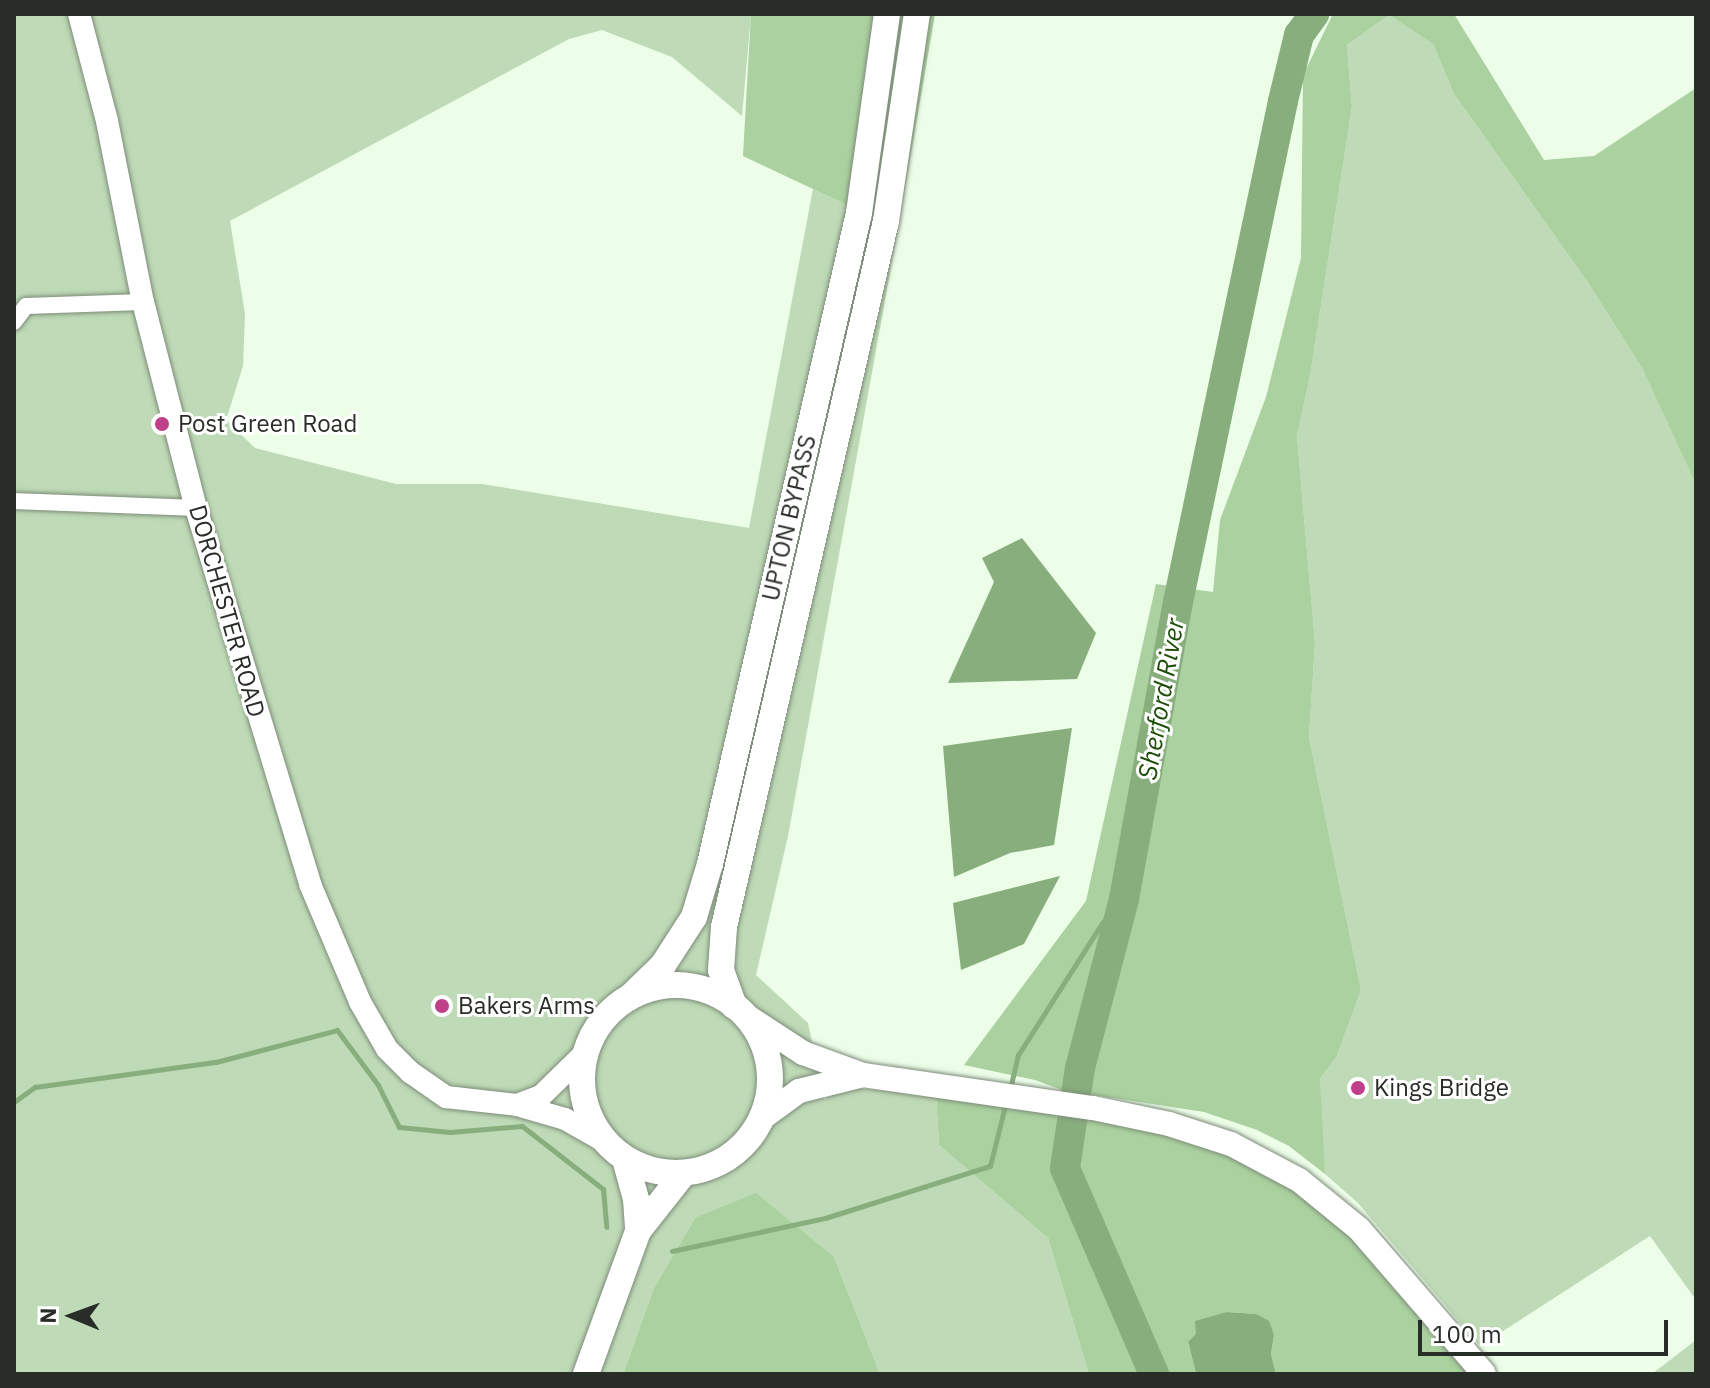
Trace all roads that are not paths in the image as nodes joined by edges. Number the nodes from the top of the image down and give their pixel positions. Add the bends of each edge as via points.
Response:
1 (79, 14) edge
2 (887, 14) edge
3 (917, 14) edge
4 (143, 302) junction
5 (14, 322) edge
6 (14, 501) edge
7 (196, 508) junction
8 (630, 997) junction
9 (741, 1011) junction
10 (585, 1053) junction
11 (863, 1075) junction
12 (517, 1105) junction
13 (762, 1118) junction
14 (604, 1141) junction
15 (625, 1159) junction
16 (683, 1174) junction
17 (638, 1231) junction
18 (586, 1374) edge
19 (1484, 1374) edge

1 - 4 main road, DORCHESTER ROAD via 107,121
2 - 8 highway, UPTON BYPASS via 859,213 710,864 694,917 663,965
3 - 9 highway, UPTON BYPASS via 886,221 724,927 721,970
4 - 5 street via 26,306
4 - 7 main road, DORCHESTER ROAD
6 - 7 street
7 - 12 main road, DORCHESTER ROAD via 310,884 360,1002 387,1049 446,1097
8 - 9 highway via 650,988 683,986 715,994
8 - 10 highway via 610,1011
9 - 11 main road via 803,1053
9 - 13 highway via 762,1038 768,1058 770,1088
10 - 12 main road via 541,1096
10 - 14 highway via 581,1084 588,1114
11 - 13 main road via 799,1091
11 - 19 main road via 1093,1108 1231,1144 1299,1180 1359,1229
12 - 14 main road, DORCHESTER ROAD via 565,1119
13 - 16 highway via 730,1157
14 - 15 highway
15 - 16 highway via 653,1171
15 - 17 highway
16 - 17 highway
17 - 18 highway

